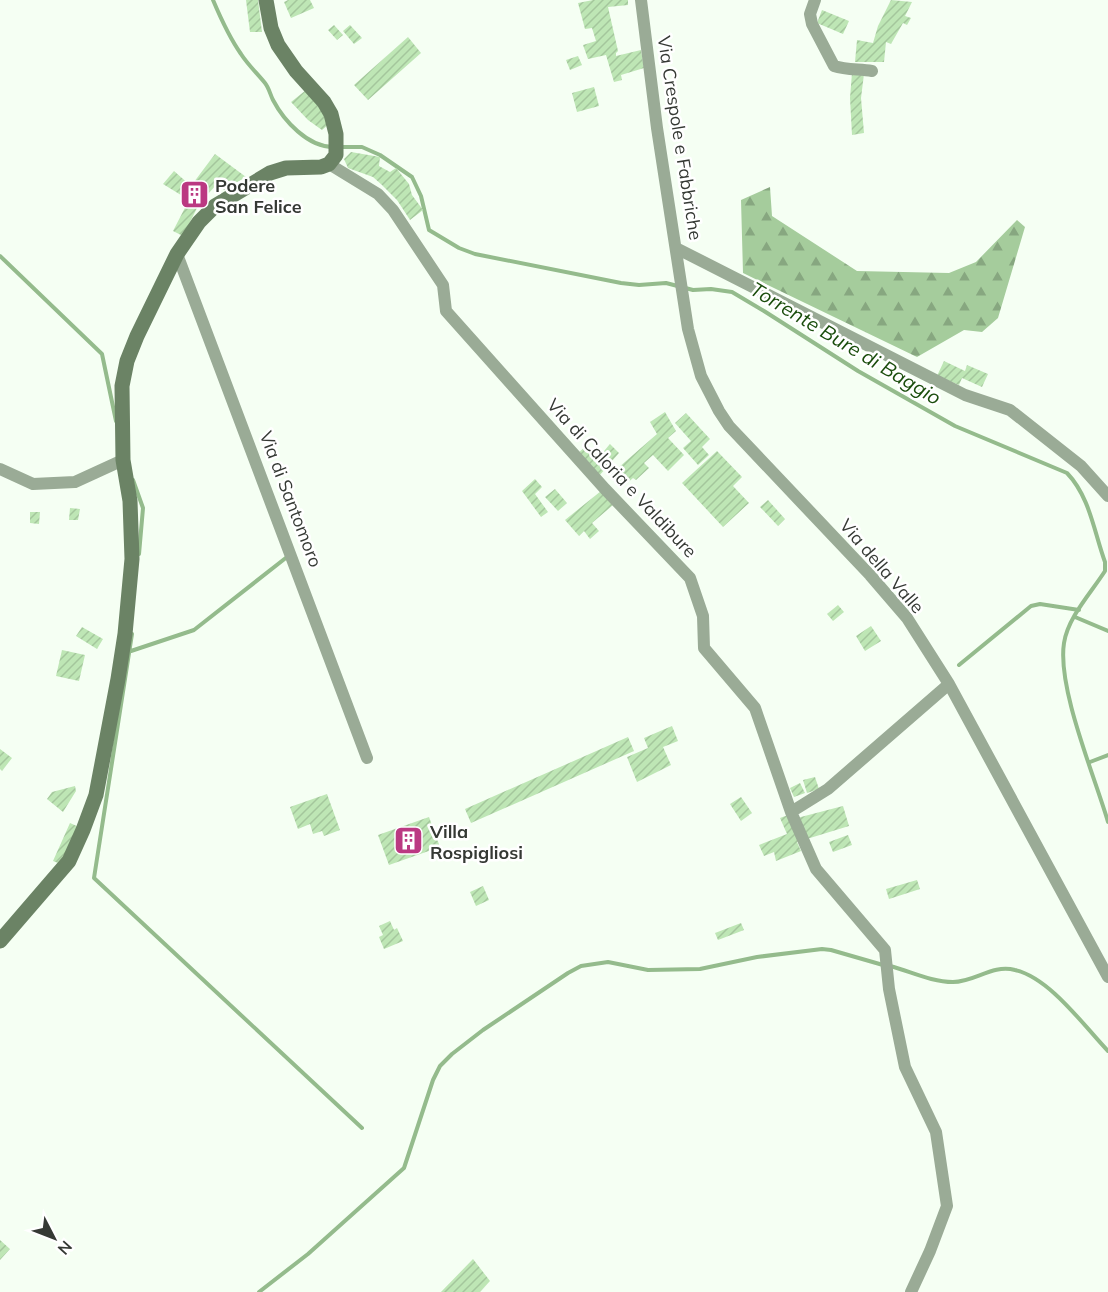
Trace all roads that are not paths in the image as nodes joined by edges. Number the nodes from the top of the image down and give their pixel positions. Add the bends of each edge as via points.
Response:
1 (266, 0) edge
2 (641, 0) edge
3 (815, 0) edge
4 (872, 71) dead end
5 (333, 158) junction
6 (676, 248) junction
7 (177, 254) junction
8 (123, 460) junction
9 (0, 469) edge
10 (1108, 496) edge
11 (949, 684) junction
12 (368, 758) dead end
13 (791, 812) junction
14 (0, 941) edge
15 (1108, 977) edge
16 (911, 1292) edge

1 - 5 main road via 278,45 328,108 336,134
2 - 6 street, Via Crespole e Fabbriche
3 - 4 street via 810,14 812,24 834,66
5 - 7 main road via 321,167 278,170 235,193 199,222
5 - 13 street, Via di Caloria e Valdibure via 393,210 443,285 446,311 690,578 703,616 705,648 755,708
6 - 10 street, Via Crespole e Fabbriche via 965,395 1010,410 1081,466
6 - 11 street, Via della Valle via 696,360 719,411 893,600
7 - 8 main road via 128,361 122,386
7 - 12 street, Via di Santomoro
8 - 9 street via 75,482 33,484
8 - 14 main road via 130,501 132,559 125,634 96,795 69,861
11 - 13 street via 828,789
11 - 15 street, Via della Valle
13 - 16 street, Via di Caloria e Valdibure via 816,869 885,950 905,1066 936,1132 946,1206

